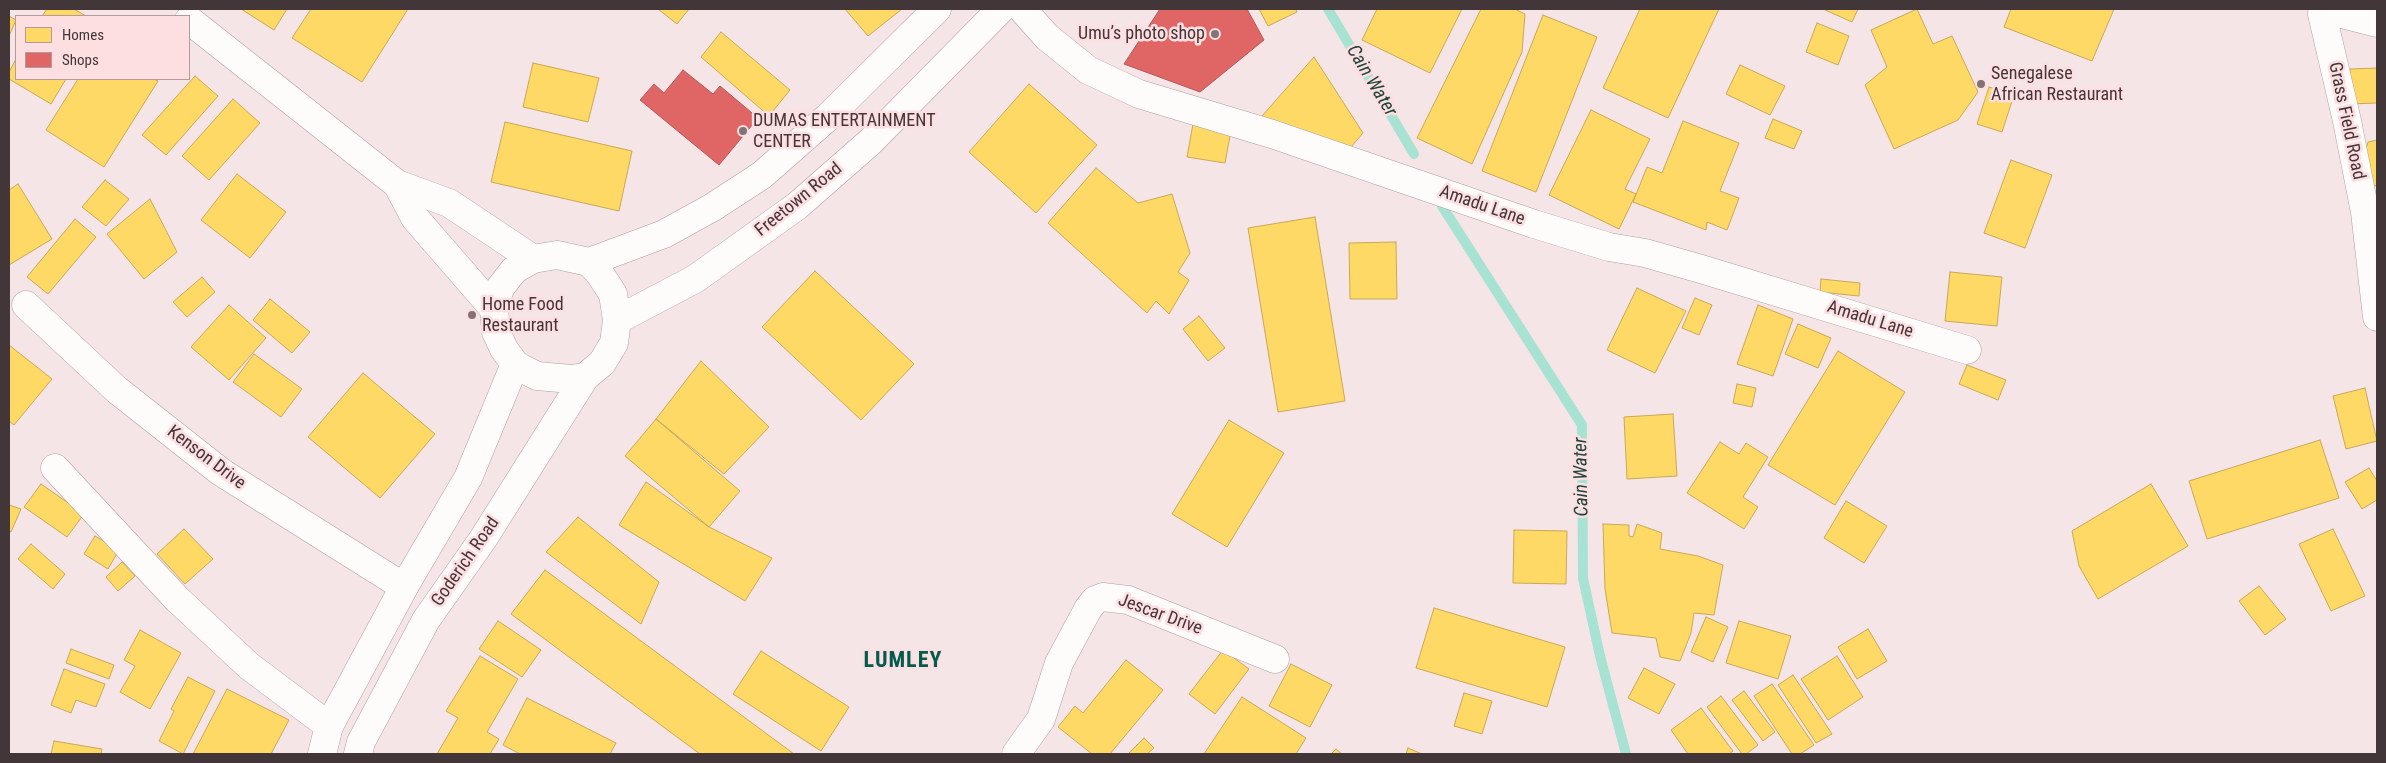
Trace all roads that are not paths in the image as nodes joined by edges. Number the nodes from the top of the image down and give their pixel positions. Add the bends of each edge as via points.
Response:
1 (937, 9) edge
2 (1001, 9) edge
3 (1022, 9) edge
4 (2322, 11) edge
5 (190, 21) edge
6 (2377, 23) edge
7 (397, 184) junction
8 (533, 259) junction
9 (589, 262) junction
10 (26, 305) dead end
11 (494, 309) junction
12 (2377, 318) edge
13 (617, 320) junction
14 (1968, 350) dead end
15 (514, 364) junction
16 (585, 377) junction
17 (55, 468) dead end
18 (404, 587) junction
19 (1275, 659) dead end
20 (329, 726) junction
21 (322, 754) edge
22 (358, 754) edge
23 (1016, 754) edge

1 - 9 main road via 828,117 762,175 664,234
2 - 13 main road, Freetown Road via 870,142 797,206 695,279
3 - 14 main road, Amadu Lane via 1047,37 1088,70 1140,94 1272,134 1534,224 1701,269
4 - 6 main road
4 - 12 main road, Grass Field Road via 2365,212
5 - 7 main road
7 - 8 main road via 449,203
7 - 11 main road via 415,218
8 - 9 main road via 556,255
8 - 11 main road via 509,276 500,288
9 - 13 main road via 613,294
10 - 18 main road, Kenson Drive via 117,390 221,472
11 - 15 main road via 496,332
13 - 16 main road via 614,343 602,363
15 - 16 main road via 538,376
15 - 18 main road, Goderich Road via 468,478
16 - 22 main road, Goderich Road via 483,539 426,620 361,742
17 - 20 main road via 177,599 249,666
18 - 20 main road, Goderich Road
19 - 23 main road, Jescar Drive via 1128,600 1104,597 1095,600 1059,663 1041,719
20 - 21 main road, Goderich Road

